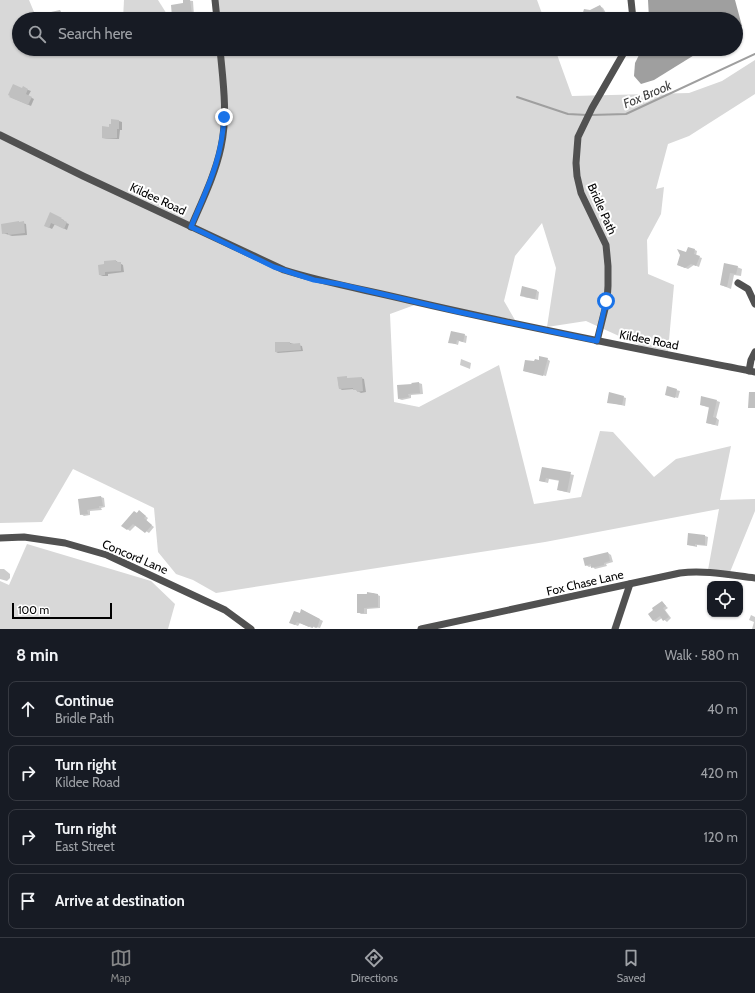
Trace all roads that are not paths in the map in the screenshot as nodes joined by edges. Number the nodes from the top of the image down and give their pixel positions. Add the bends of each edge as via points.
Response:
1 (214, 0) edge
2 (631, 0) edge
3 (216, 12) edge
4 (632, 12) edge
5 (220, 56) edge
6 (622, 56) edge
7 (0, 135) edge
8 (191, 227) junction
9 (738, 283) dead end
10 (755, 304) edge
11 (597, 341) junction
12 (755, 352) edge
13 (752, 371) edge
14 (0, 538) edge
15 (755, 578) edge
16 (630, 584) junction
17 (251, 629) edge
18 (421, 629) edge
19 (615, 629) edge

1 - 3 street
2 - 4 street
5 - 8 street via 224,117 221,147 215,169
6 - 11 street, Bridle Path via 578,137 577,176 581,193 606,245 608,266 606,301
7 - 8 street, Kildee Road
8 - 11 street, Kildee Road via 274,267 314,280
9 - 10 street via 748,289
11 - 13 street, Kildee Road
12 - 13 street via 751,360
14 - 17 street, Concord Lane via 24,537 65,543 107,555 225,610
15 - 16 street, Fox Chase Lane via 691,572
16 - 18 street, Fox Chase Lane
16 - 19 street

